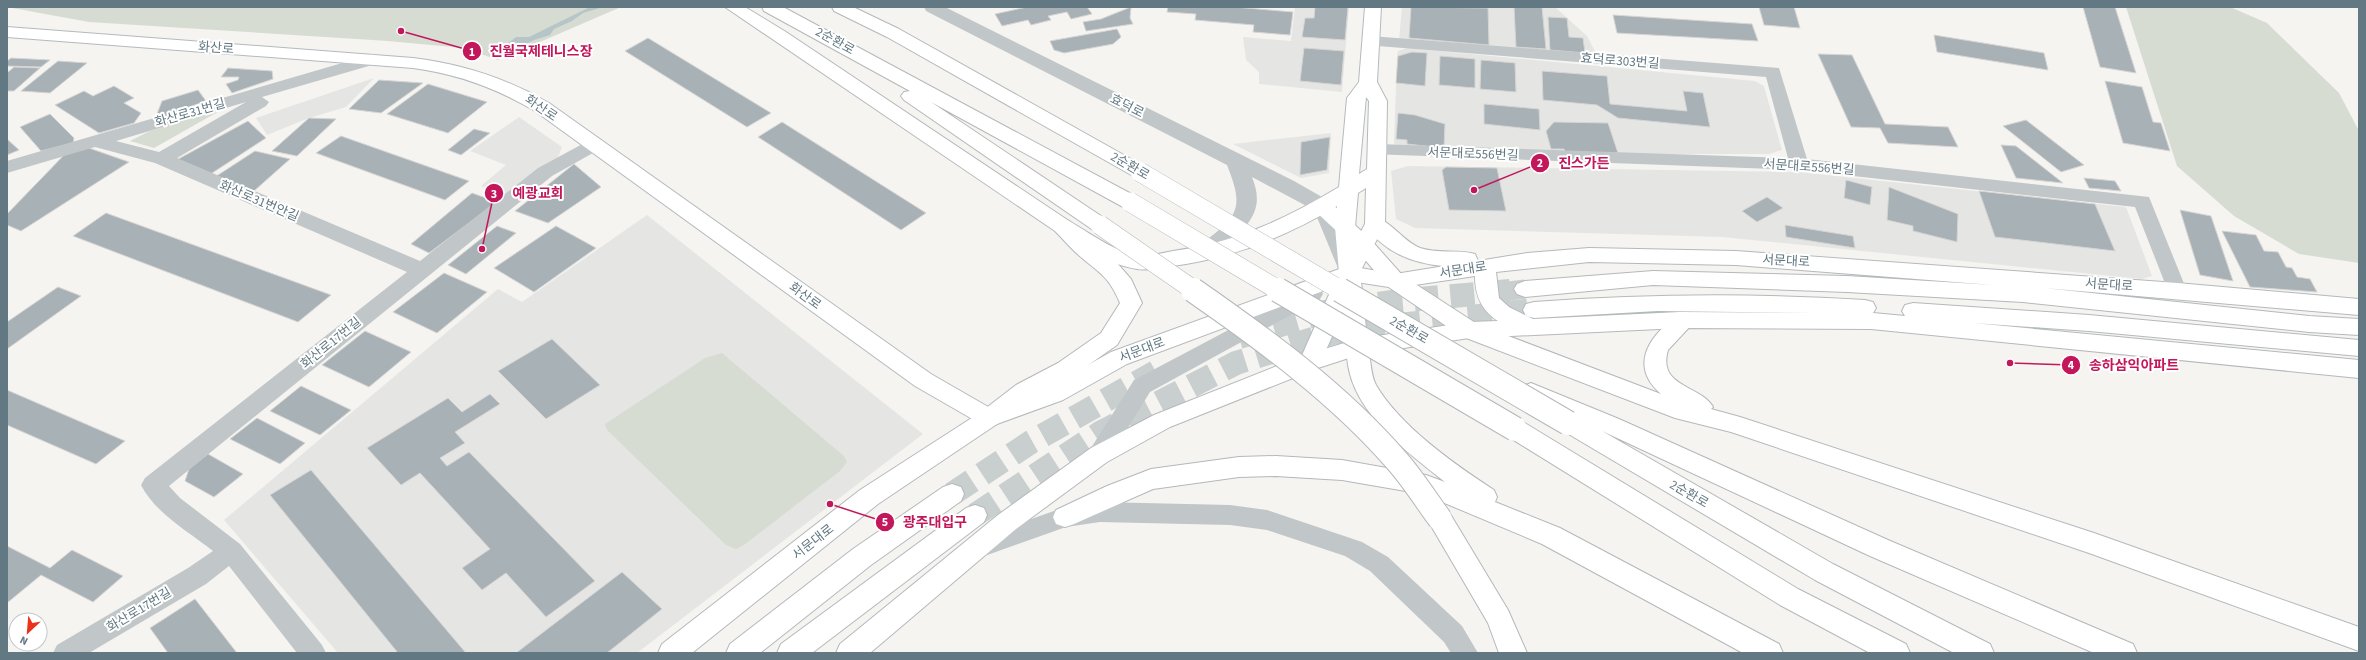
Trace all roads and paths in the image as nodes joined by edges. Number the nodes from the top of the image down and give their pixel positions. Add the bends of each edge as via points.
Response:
1 (733, 7) edge
2 (770, 7) edge
3 (840, 7) edge
4 (932, 7) edge
5 (1373, 7) edge
6 (812, 28) junction
7 (7, 32) edge
8 (1371, 41) junction
9 (373, 60) junction
10 (329, 72) junction
11 (1368, 82) junction
12 (93, 141) junction
13 (594, 145) junction
14 (1377, 150) junction
15 (162, 160) junction
16 (1235, 161) junction
17 (1800, 164) junction
18 (7, 167) edge
19 (1375, 174) junction
20 (1346, 192) junction
21 (1322, 206) junction
22 (1375, 224) junction
23 (1062, 226) junction
24 (1345, 227) junction
25 (1364, 246) junction
26 (1195, 257) junction
27 (1528, 260) junction
28 (1486, 266) junction
29 (421, 270) junction
30 (1349, 273) junction
31 (1395, 282) junction
32 (1525, 289) tunnel mouth
33 (2177, 291) junction
34 (2359, 307) edge
35 (1533, 318) junction
36 (1685, 320) junction
37 (2359, 327) edge
38 (1469, 330) junction
39 (1356, 347) junction
40 (2359, 348) edge
41 (1310, 362) junction
42 (1476, 369) junction
43 (2359, 369) edge
44 (989, 418) junction
45 (1732, 423) junction
46 (1098, 455) junction
47 (952, 494) tunnel mouth
48 (975, 515) tunnel mouth
49 (1065, 517) junction
50 (1551, 536) junction
51 (979, 548) junction
52 (231, 551) junction
53 (2359, 638) edge
54 (66, 653) edge
55 (313, 653) edge
56 (672, 653) edge
57 (740, 653) edge
58 (791, 653) edge
59 (850, 653) edge
60 (1466, 653) edge
61 (1513, 653) edge
62 (1769, 653) edge
63 (1896, 653) edge
64 (1980, 653) edge
65 (2123, 653) edge

1 - 23 main road
2 - 6 main road, 2순환로
3 - 42 main road, 2순환로, bridge via 893,33 1140,172
4 - 16 street, 효덕로
5 - 8 main road
6 - 61 main road, bridge via 1192,288 1344,408 1392,455 1440,519 1499,618
6 - 63 main road, 2순환로, bridge via 1130,202 1515,429 1788,596
7 - 9 main road, 화산로
8 - 11 main road
8 - 17 street, 효덕로303번길 via 1773,72
9 - 10 street, 화산로31번길
9 - 13 main road, 화산로 via 435,65 495,81 522,94
10 - 12 street, 화산로31번길
10 - 15 street via 240,112
11 - 14 main road via 1378,101
11 - 20 main road via 1356,98
12 - 15 street, 화산로31번안길
12 - 18 street, 화산로31번길
13 - 29 street, 화산로17번길 via 545,172
13 - 44 main road, 화산로 via 923,380
14 - 17 street, 서문대로556번길
14 - 19 main road
15 - 29 street, 화산로31번안길
16 - 21 street, 효덕로
16 - 26 street via 1246,188 1247,207 1227,236
17 - 33 street, 서문대로556번길 via 2142,201
19 - 20 main road
19 - 22 main road
20 - 21 main road
20 - 24 main road
21 - 24 main road
21 - 26 main road via 1265,236 1230,249
21 - 30 street
22 - 25 main road
22 - 27 main road via 1392,242 1408,252 1432,258
23 - 26 main road via 1113,254 1137,262
23 - 44 main road via 1089,253 1110,268 1123,284 1131,303 1109,339 1066,369 1024,391
24 - 25 main road
24 - 30 main road
25 - 30 main road
25 - 31 main road
27 - 28 main road, 서문대로
27 - 33 main road, 서문대로 via 1589,255 1736,258
28 - 31 main road, 서문대로
28 - 35 main road via 1486,290 1492,304 1512,319
29 - 52 street, 화산로17번길 via 153,485 172,505
30 - 31 main road, 서문대로
30 - 39 main road
30 - 41 main road
30 - 44 main road, 서문대로 via 1119,358 1054,394
30 - 46 street via 1142,386
31 - 38 main road
32 - 37 main road, 서문대로 via 1653,278 1847,284 2023,294
33 - 34 main road, 서문대로
35 - 36 main road
35 - 38 main road
35 - 40 main road via 1646,302 1798,303 2089,323
36 - 43 main road via 1871,321
36 - 45 main road via 1661,344 1655,354 1657,372 1662,382 1673,392
38 - 39 main road
38 - 45 main road via 1683,412
39 - 41 main road
39 - 50 main road via 1365,386 1384,412 1419,447 1463,484
41 - 46 main road via 1162,422
42 - 64 main road, 2순환로, bridge via 1824,572
42 - 65 main road, bridge via 1611,425 1851,535
44 - 56 main road, 서문대로 via 869,497
45 - 53 main road via 2094,544
46 - 51 main road via 1007,522
47 - 57 main road via 862,557
48 - 58 main road
49 - 50 main road via 1116,492 1151,479 1239,467 1276,466 1342,470 1426,485
49 - 51 street
49 - 60 street via 1100,512 1230,515 1267,520 1306,531 1353,549 1379,564 1453,634
50 - 62 main road
51 - 59 main road
52 - 54 street, 화산로17번길 via 197,576
52 - 55 street, 화산로17번길

